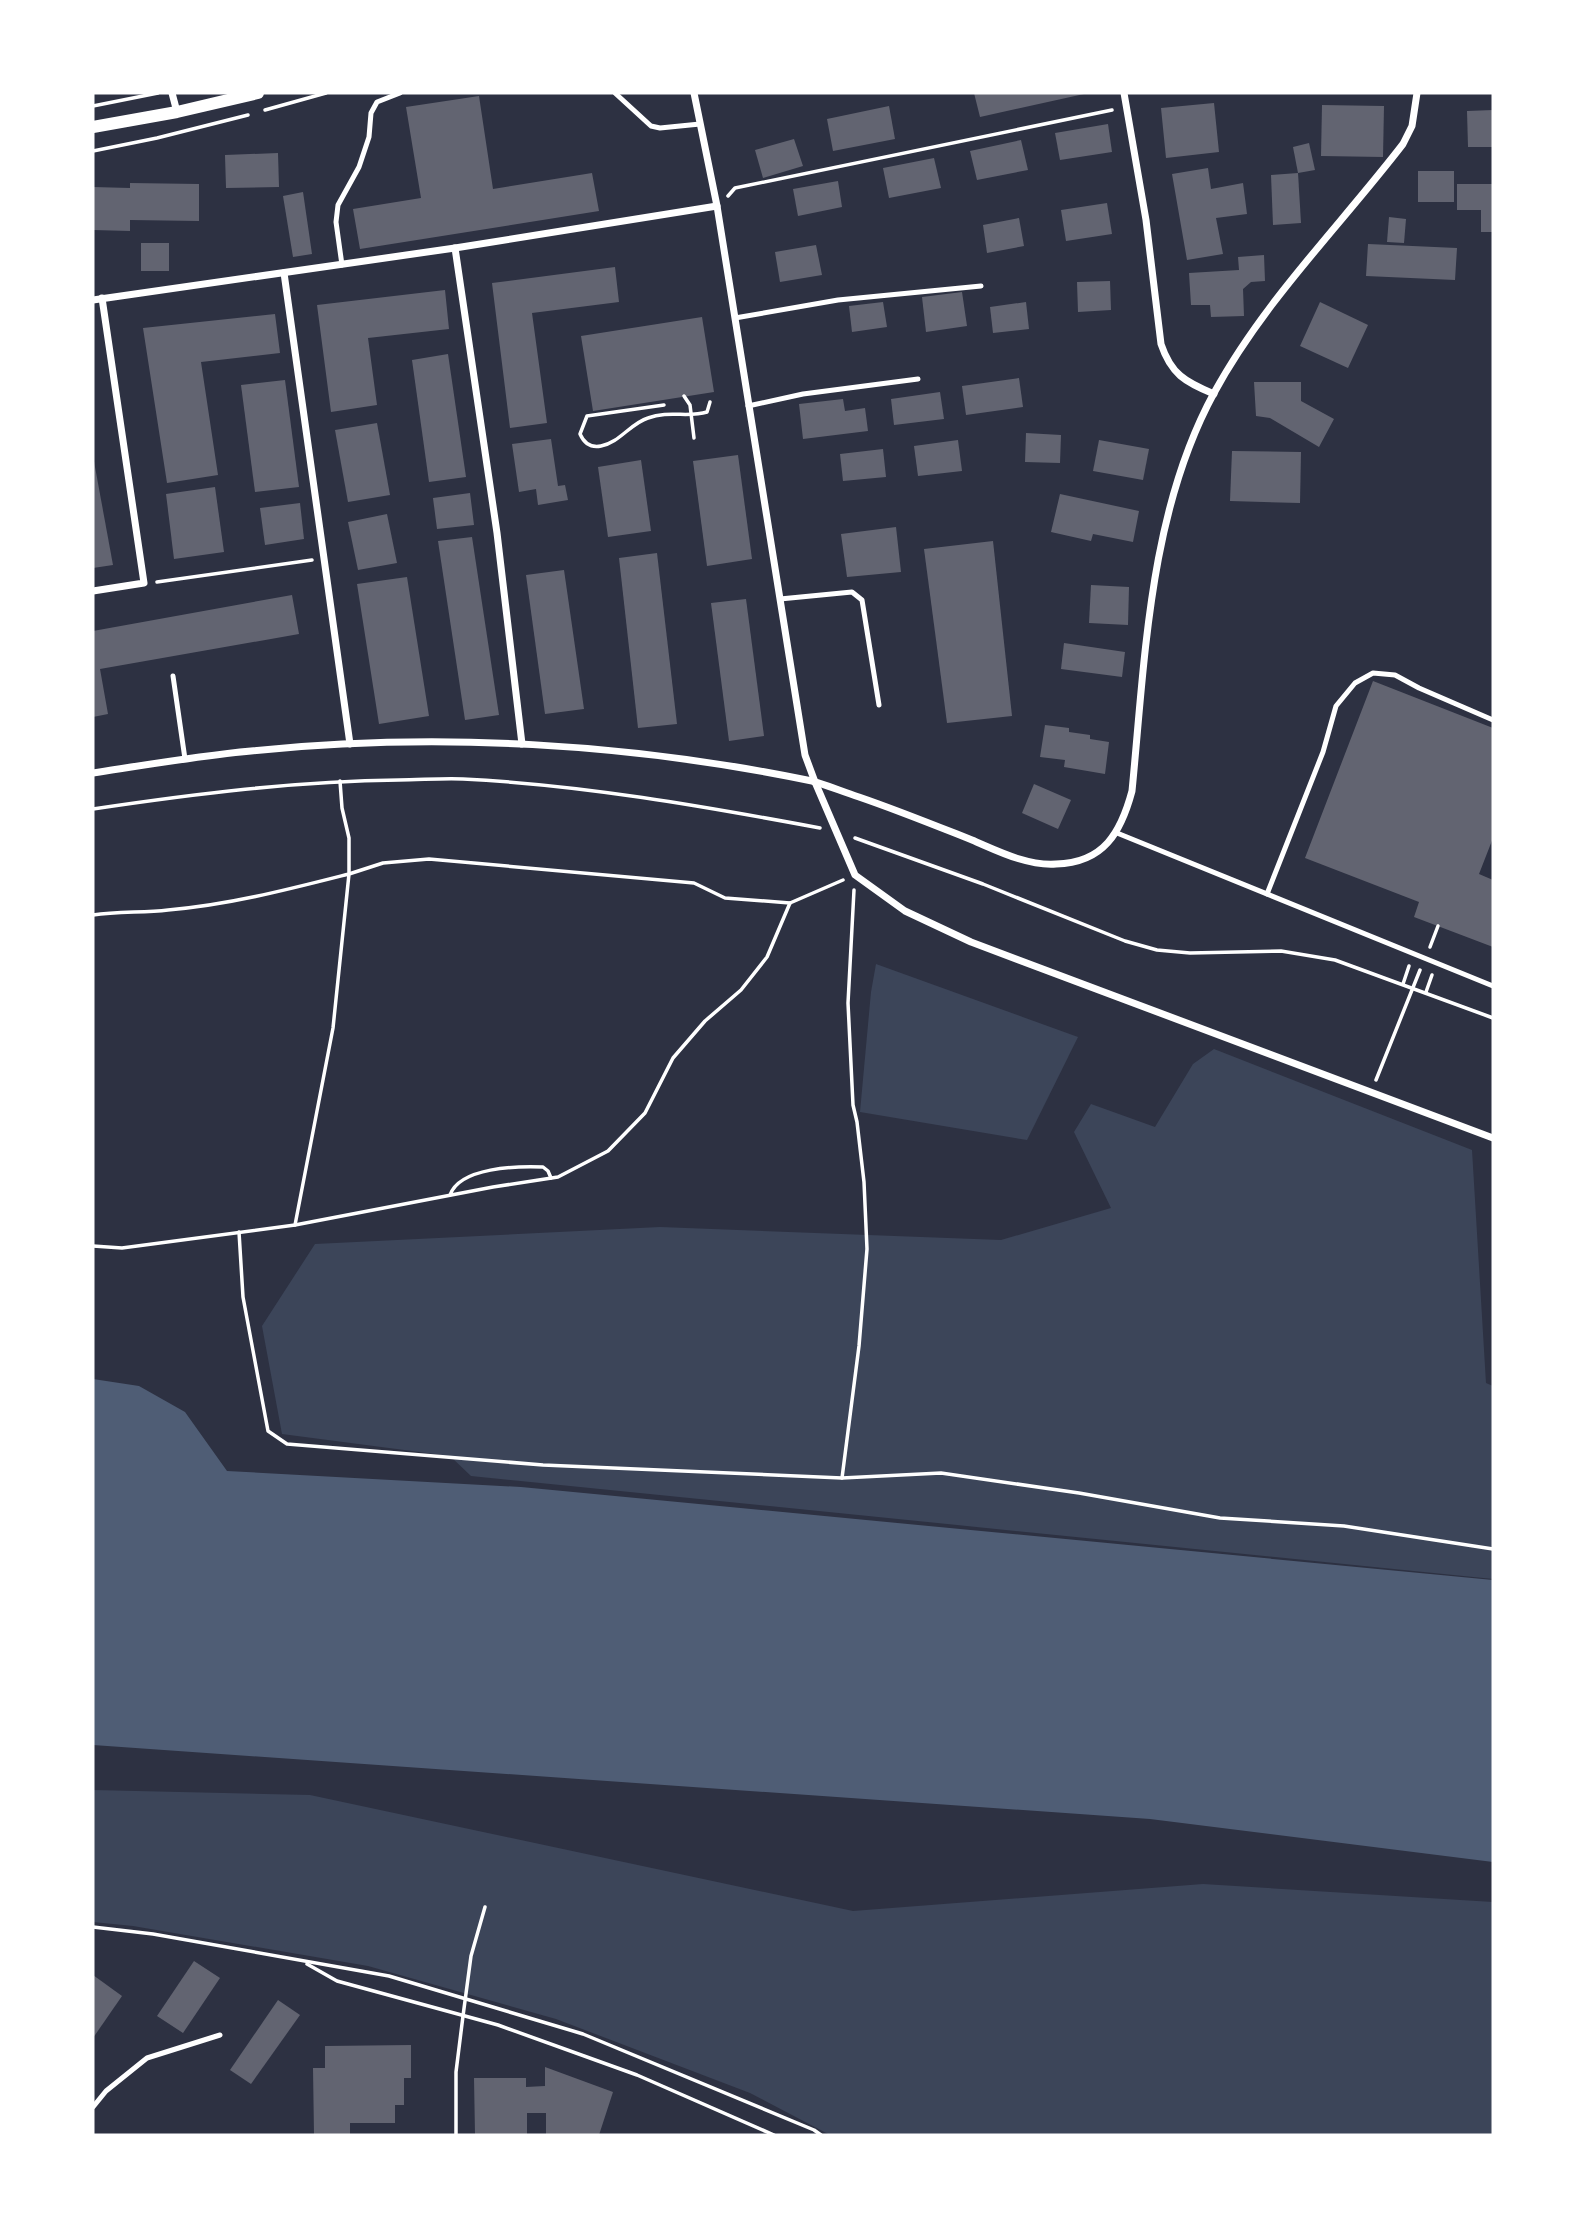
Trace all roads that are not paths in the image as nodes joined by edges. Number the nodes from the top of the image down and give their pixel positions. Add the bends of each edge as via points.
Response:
1 (172, 93) edge
2 (258, 93) edge
3 (400, 93) edge
4 (615, 93) edge
5 (694, 93) edge
6 (1124, 93) edge
7 (1417, 93) edge
8 (177, 112) junction
9 (701, 124) junction
10 (93, 127) edge
11 (717, 206) junction
12 (455, 248) junction
13 (342, 265) junction
14 (284, 273) junction
15 (981, 286) dead end
16 (102, 298) junction
17 (93, 300) edge
18 (735, 318) junction
19 (918, 379) dead end
20 (1214, 394) junction
21 (748, 406) junction
22 (93, 591) edge
23 (780, 599) junction
24 (173, 676) dead end
25 (878, 705) dead end
26 (1493, 720) edge
27 (350, 744) junction
28 (522, 744) junction
29 (185, 759) junction
30 (93, 773) edge
31 (815, 782) junction
32 (1116, 833) junction
33 (1266, 894) junction
34 (1493, 986) edge
35 (1493, 1138) edge
36 (220, 2035) dead end
37 (93, 2107) edge

1 - 8 street
2 - 8 street
3 - 13 lane via 377,102 359,167 338,205
4 - 9 lane via 651,126
5 - 9 street
6 - 20 street via 1161,344 1177,373 1191,385
7 - 20 street via 1412,126 1403,144 1277,298
8 - 10 street
9 - 11 street
11 - 12 street
11 - 18 street
12 - 13 street
12 - 28 street
13 - 14 street
14 - 16 street
14 - 27 street
15 - 18 lane via 838,300
16 - 17 street
16 - 22 street via 144,583
18 - 21 street
19 - 21 lane
20 - 32 street via 1174,494 1157,561 1132,791
21 - 23 street
23 - 25 lane via 852,592 862,600
23 - 31 street via 805,755
24 - 29 lane
26 - 33 lane via 1395,675 1373,673 1355,682 1336,706 1323,752
27 - 28 street
27 - 29 street
28 - 31 street via 709,763
29 - 30 street
31 - 32 street via 1030,862 1079,861 1101,850
31 - 35 street via 855,875 905,911 971,942
32 - 33 lane
33 - 34 lane
36 - 37 lane via 147,2058

